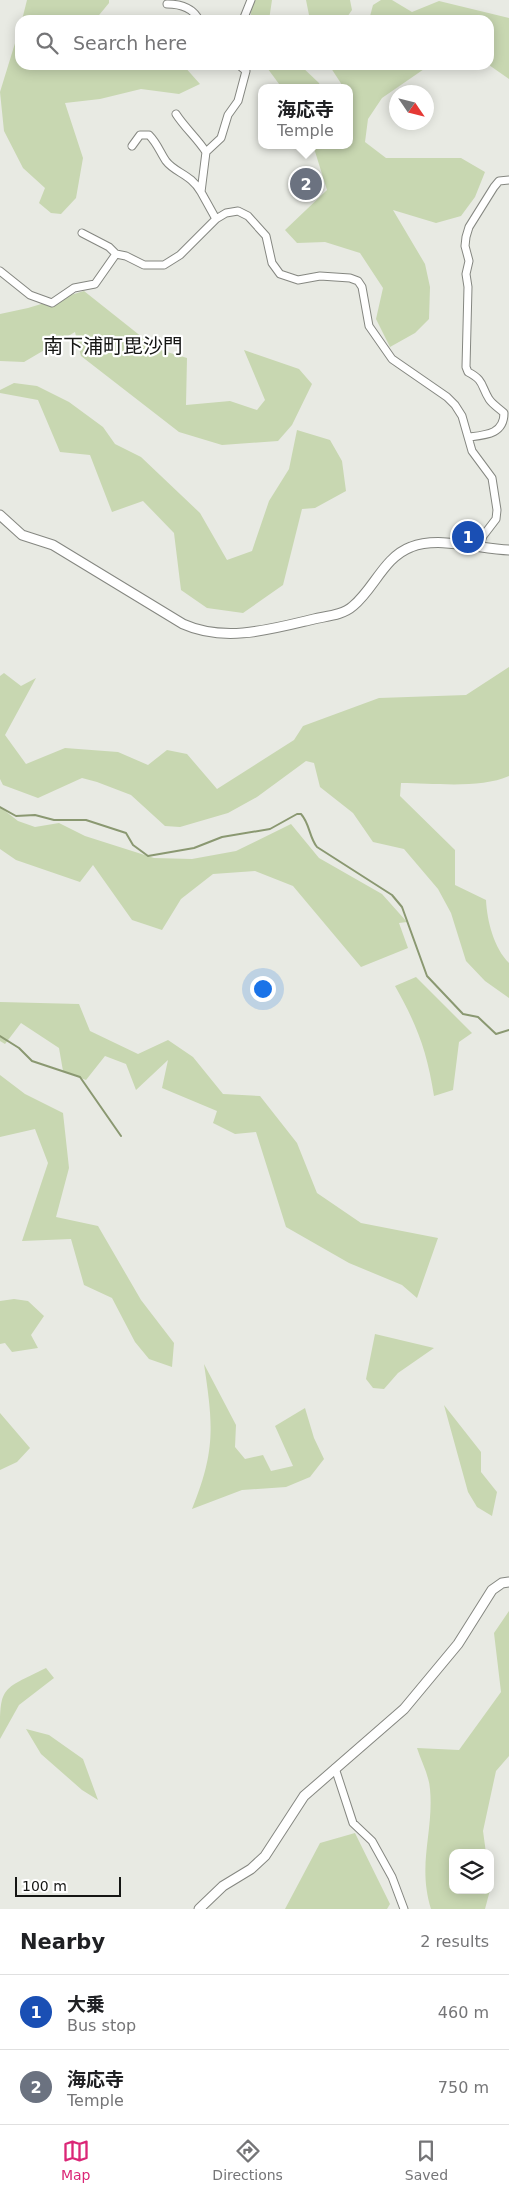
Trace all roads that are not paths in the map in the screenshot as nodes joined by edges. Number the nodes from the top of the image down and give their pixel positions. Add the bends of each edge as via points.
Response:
1 (251, 0) edge
2 (167, 4) dead end
3 (196, 15) edge
4 (245, 15) edge
5 (246, 70) edge
6 (176, 114) dead end
7 (132, 146) dead end
8 (206, 152) junction
9 (509, 180) edge
10 (201, 192) junction
11 (216, 219) junction
12 (82, 233) dead end
13 (116, 254) junction
14 (0, 271) edge
15 (469, 437) junction
16 (0, 515) edge
17 (479, 546) junction
18 (509, 550) edge
19 (509, 1582) edge
20 (335, 1768) junction
21 (199, 1909) edge
22 (404, 1909) edge

1 - 4 street
2 - 3 street via 177,4 192,10
5 - 8 street via 238,101 228,115 221,138
6 - 8 street
7 - 10 street via 140,135 149,135 168,162 194,180
8 - 10 street
9 - 15 street via 499,180 494,186 466,237 469,261 466,274 466,366 468,372 485,387 491,402 504,413 504,421 499,428 490,434
10 - 11 street
11 - 13 street via 180,255 164,264 149,266
11 - 15 street via 235,210 248,216 266,236 272,263 284,276 298,280 320,276 347,277 359,283 369,326 392,359 455,405
12 - 13 street via 110,246
13 - 14 street via 95,284 74,288 51,303 30,295
15 - 17 street via 476,458 492,478 497,510 496,519
16 - 17 street via 22,534 53,545 183,624 202,631 260,632 340,613 353,607 392,559 407,548 422,544
17 - 18 street
19 - 20 street via 492,1590 458,1644 404,1709
20 - 21 street via 304,1796 265,1856 223,1886
20 - 22 street via 352,1823 372,1841

